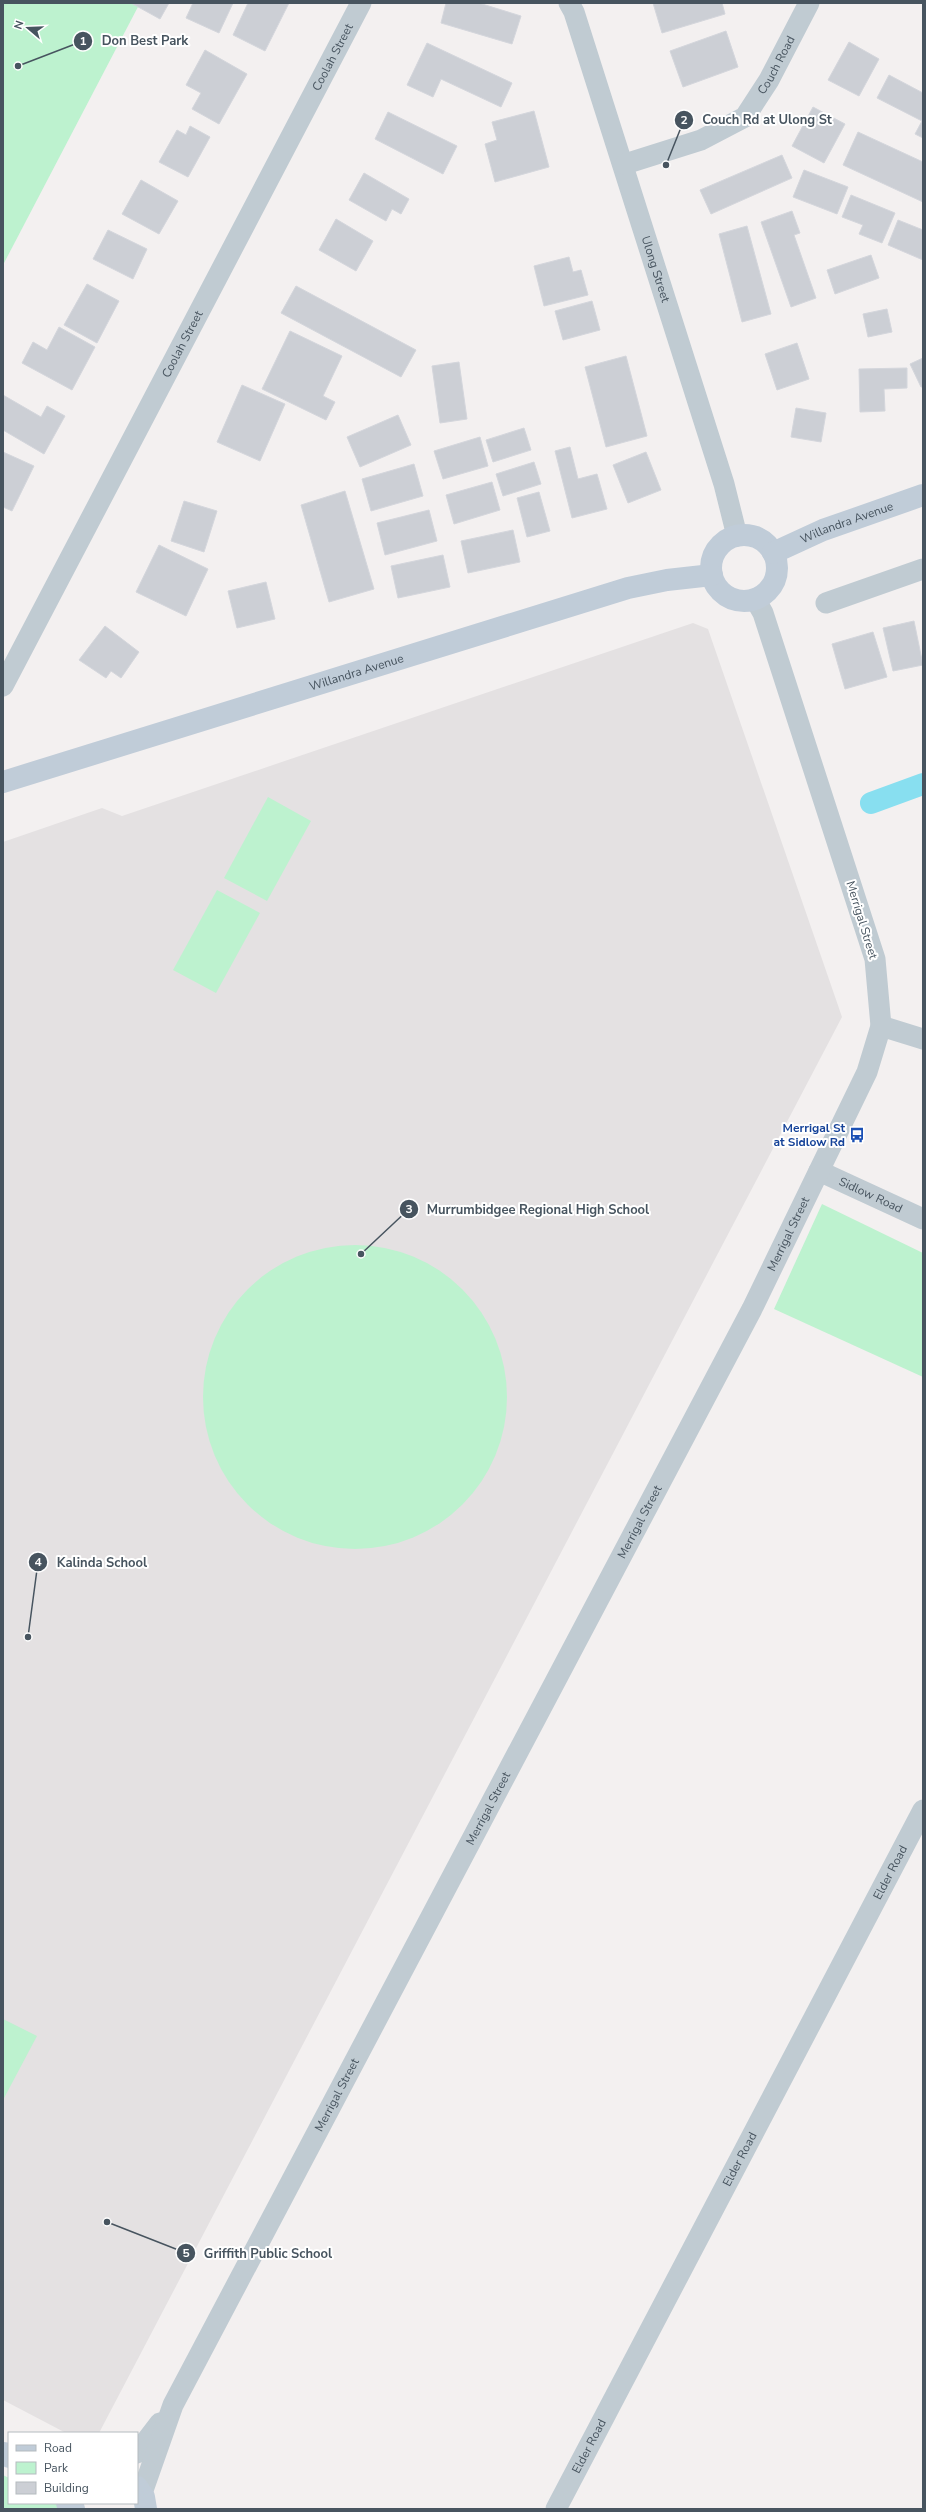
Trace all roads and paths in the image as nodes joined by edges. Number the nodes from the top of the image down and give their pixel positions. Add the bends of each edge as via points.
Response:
1 (360, 3) edge
2 (569, 3) edge
3 (809, 3) edge
4 (625, 164) junction
5 (923, 495) edge
6 (737, 536) junction
7 (773, 554) junction
8 (923, 569) edge
9 (712, 575) junction
10 (755, 599) junction
11 (826, 603) dead end
12 (3, 686) edge
13 (3, 782) edge
14 (881, 1026) junction
15 (923, 1039) edge
16 (819, 1171) junction
17 (923, 1219) edge
18 (923, 1810) edge
19 (173, 2405) junction
20 (138, 2452) edge
21 (145, 2499) edge
22 (556, 2509) edge

1 - 12 street, Coolah Street
2 - 4 street, Ulong Street
3 - 4 street, Couch Road via 769,80 744,116 701,140
4 - 6 street, Ulong Street via 724,484
5 - 7 street, Willandra Avenue via 823,530
6 - 7 street via 758,538
6 - 9 street via 725,541 717,550 712,563
7 - 10 street via 777,569 774,580 768,590
8 - 11 street
9 - 10 street via 720,590 728,597 739,601
9 - 13 street, Willandra Avenue via 628,588
10 - 14 street, Merrigal Street via 763,613 875,959
14 - 15 street
14 - 16 street, Merrigal Street via 867,1072
16 - 17 street, Sidlow Road
16 - 19 street, Merrigal Street via 748,1316
18 - 22 street, Elder Road
19 - 20 street, Merrigal Street
19 - 21 street, Merrigal Street

